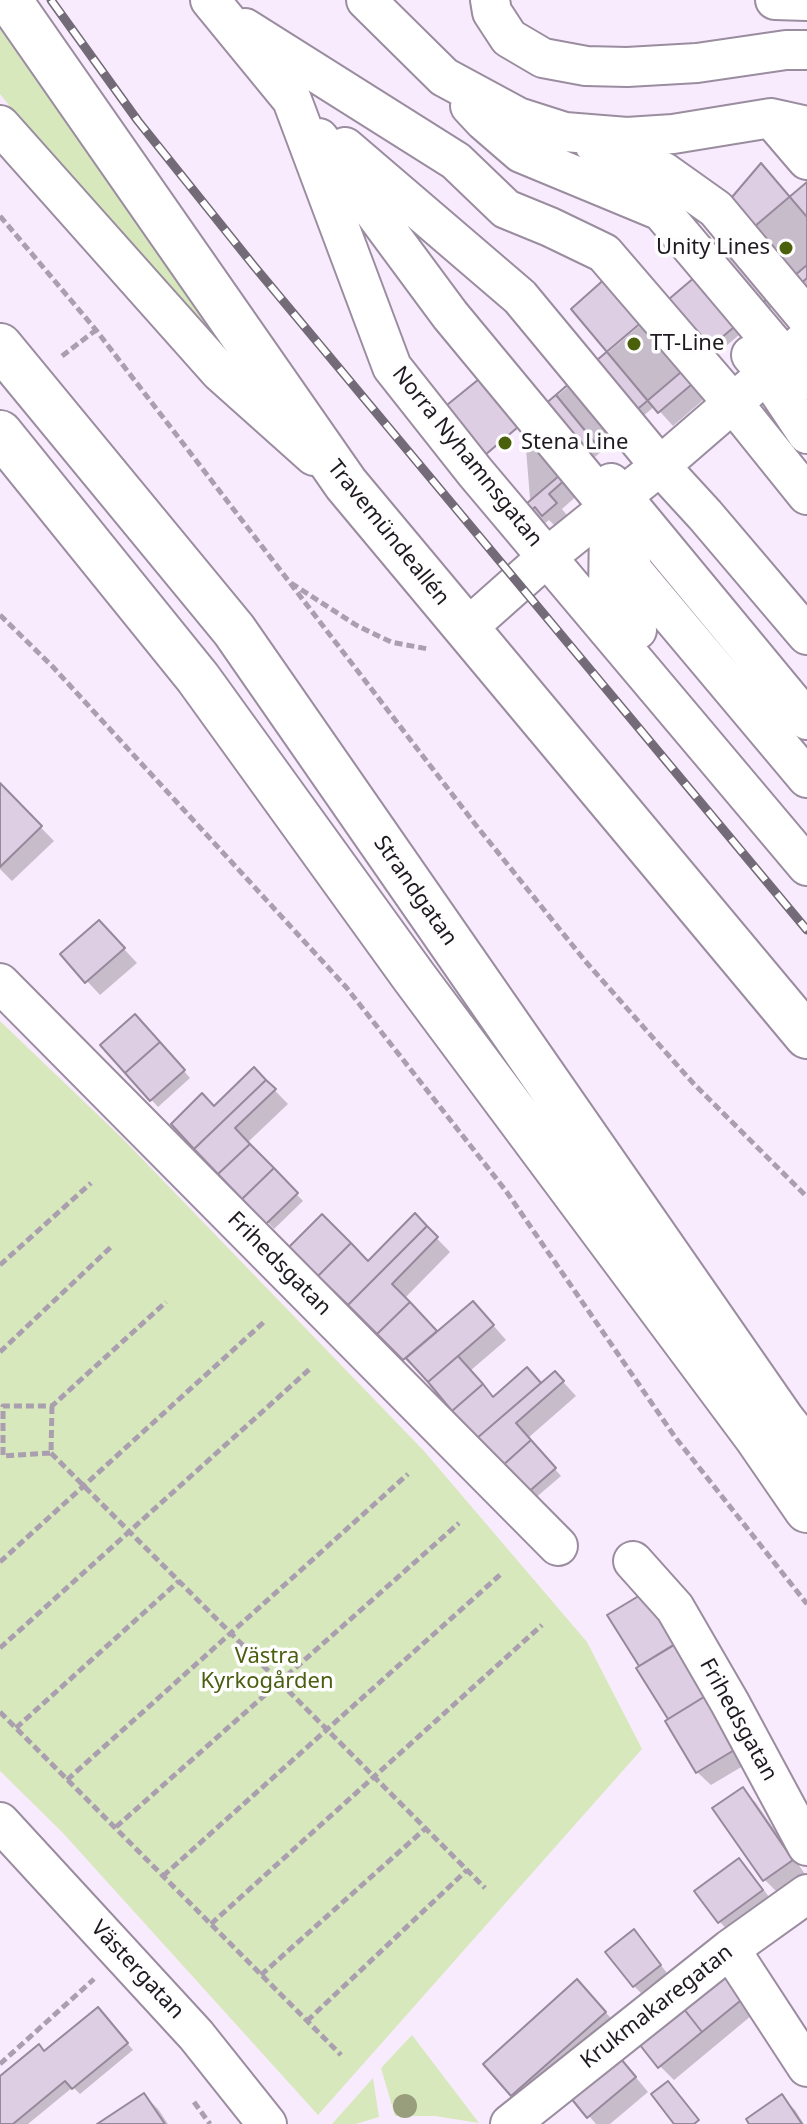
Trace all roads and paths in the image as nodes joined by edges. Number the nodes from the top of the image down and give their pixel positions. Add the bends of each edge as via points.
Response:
1 (9, 0) edge
2 (366, 0) edge
3 (490, 0) edge
4 (775, 0) edge
5 (807, 1) edge
6 (214, 6) edge
7 (807, 50) edge
8 (444, 77) junction
9 (292, 100) junction
10 (789, 122) edge
11 (0, 125) edge
12 (565, 132) junction
13 (807, 160) edge
14 (588, 182) junction
15 (0, 216) edge
16 (0, 346) edge
17 (785, 362) edge
18 (807, 395) edge
19 (0, 433) edge
20 (797, 447) edge
21 (669, 458) junction
22 (346, 484) junction
23 (807, 495) edge
24 (616, 502) junction
25 (663, 549) junction
26 (547, 557) junction
27 (286, 581) junction
28 (807, 603) edge
29 (0, 615) edge
30 (466, 629) junction
31 (807, 635) edge
32 (807, 660) edge
33 (807, 690) edge
34 (807, 720) edge
35 (807, 752) edge
36 (807, 778) edge
37 (807, 805) edge
38 (807, 835) edge
39 (807, 866) edge
40 (0, 983) edge
41 (807, 1036) edge
42 (91, 1183) dead end
43 (807, 1197) edge
44 (112, 1246) dead end
45 (0, 1265) edge
46 (166, 1302) dead end
47 (265, 1321) dead end
48 (0, 1352) edge
49 (312, 1367) dead end
50 (2, 1404) edge
51 (52, 1406) junction
52 (807, 1452) edge
53 (51, 1453) junction
54 (2, 1457) edge
55 (408, 1474) dead end
56 (84, 1486) junction
57 (807, 1510) edge
58 (459, 1523) dead end
59 (129, 1531) junction
60 (558, 1546) dead end
61 (633, 1561) dead end
62 (0, 1562) edge
63 (502, 1573) dead end
64 (179, 1581) junction
65 (807, 1604) edge
66 (542, 1625) dead end
67 (231, 1633) junction
68 (0, 1648) edge
69 (280, 1682) junction
70 (0, 1712) edge
71 (16, 1728) junction
72 (327, 1729) junction
73 (374, 1777) junction
74 (67, 1780) junction
75 (0, 1822) edge
76 (115, 1828) junction
77 (426, 1828) junction
78 (807, 1846) edge
79 (467, 1870) junction
80 (163, 1876) junction
81 (485, 1888) dead end
82 (807, 1894) edge
83 (211, 1924) junction
84 (730, 1949) junction
85 (98, 1974) dead end
86 (261, 1975) junction
87 (307, 2021) junction
88 (341, 2055) dead end
89 (0, 2064) edge
90 (807, 2067) edge
91 (267, 2124) edge
92 (510, 2124) edge

1 - 22 main road, Travemündeallén
2 - 8 street
3 - 7 street via 509,38 543,58 586,66 697,63
4 - 5 street
6 - 9 street, Norra Nyhamnsgatan
6 - 17 street via 456,161 506,209 611,246
8 - 12 street via 518,117
8 - 14 street via 521,153
9 - 21 street via 520,297
9 - 24 street via 450,315
9 - 26 street, Norra Nyhamnsgatan via 392,367
10 - 12 street via 627,137
10 - 13 street
11 - 22 street via 220,372
12 - 17 street via 664,172 716,209
14 - 17 street via 638,218
14 - 17 street via 661,211
15 - 27 path via 96,330
16 - 52 main road, Strandgatan via 234,630
17 - 18 street
17 - 20 street
17 - 21 street
19 - 57 main road via 198,678
20 - 23 street
21 - 24 street
21 - 25 street
22 - 30 main road, Travemündeallén
24 - 25 street
24 - 25 street
24 - 26 street
25 - 28 street
25 - 31 street
25 - 32 street
25 - 33 street
25 - 34 street
25 - 35 street
25 - 36 street
25 - 37 street
25 - 38 street
26 - 30 street
26 - 39 street, Norra Nyhamnsgatan
27 - 30 path via 391,642 427,649
27 - 43 path via 586,962 693,1083
29 - 65 path via 346,987 506,1191 675,1437
30 - 41 main road, Travemündeallén
40 - 60 street, Frihedsgatan
42 - 45 path
44 - 48 path
46 - 51 path
47 - 56 path
49 - 59 path
50 - 51 path
50 - 54 path
51 - 53 path
53 - 54 path
53 - 56 path
55 - 67 path
56 - 59 path
56 - 62 path
58 - 69 path
59 - 64 path
59 - 68 path
61 - 78 street, Frihedsgatan via 675,1608
63 - 72 path
64 - 67 path
64 - 71 path
66 - 73 path
67 - 69 path
67 - 74 path
69 - 72 path
69 - 76 path
70 - 71 path
71 - 74 path
72 - 73 path
72 - 80 path
73 - 77 path
73 - 83 path
74 - 76 path
75 - 91 street, Västergatan via 196,2035
76 - 80 path
77 - 79 path
77 - 86 path
79 - 81 path
79 - 87 path
80 - 83 path
82 - 84 street, Krukmakaregatan
83 - 86 path
84 - 90 street
84 - 92 street, Krukmakaregatan
85 - 89 path
86 - 87 path
87 - 88 path

